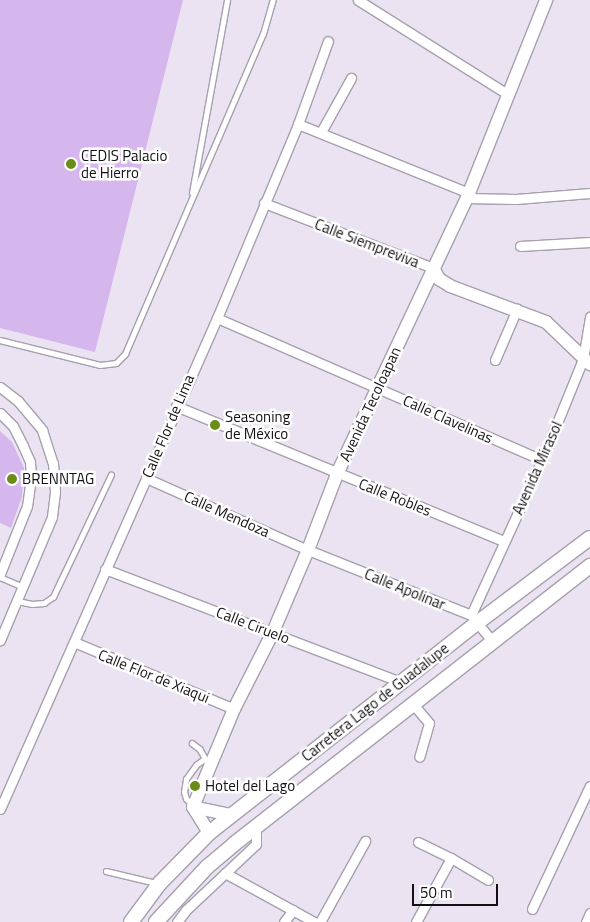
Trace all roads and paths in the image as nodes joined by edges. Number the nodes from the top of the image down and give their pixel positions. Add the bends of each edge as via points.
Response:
1 (227, 0) edge
2 (274, 0) edge
3 (358, 0) edge
4 (546, 0) edge
5 (328, 41) dead end
6 (351, 78) dead end
7 (509, 95) junction
8 (298, 124) junction
9 (321, 132) junction
10 (590, 193) edge
11 (468, 196) junction
12 (190, 202) junction
13 (264, 204) junction
14 (590, 242) edge
15 (520, 246) dead end
16 (433, 268) junction
17 (517, 309) junction
18 (590, 317) edge
19 (217, 318) junction
20 (0, 340) edge
21 (494, 360) dead end
22 (586, 362) edge
23 (0, 387) edge
24 (378, 388) junction
25 (176, 406) junction
26 (0, 414) edge
27 (542, 460) junction
28 (337, 474) junction
29 (111, 475) dead end
30 (146, 478) junction
31 (590, 538) edge
32 (504, 541) junction
33 (308, 550) junction
34 (590, 566) edge
35 (105, 569) junction
36 (0, 576) edge
37 (24, 587) junction
38 (18, 601) junction
39 (474, 619) junction
40 (273, 632) junction
41 (0, 640) edge
42 (492, 641) junction
43 (74, 642) junction
44 (401, 682) junction
45 (413, 704) junction
46 (234, 709) junction
47 (192, 743) dead end
48 (419, 757) dead end
49 (208, 761) junction
50 (590, 786) edge
51 (194, 808) junction
52 (0, 809) edge
53 (231, 815) junction
54 (253, 830) junction
55 (209, 833) junction
56 (365, 841) dead end
57 (418, 842) dead end
58 (449, 862) junction
59 (106, 871) dead end
60 (225, 873) junction
61 (488, 880) dead end
62 (160, 883) junction
63 (532, 909) dead end
64 (292, 910) junction
65 (590, 913) edge
66 (131, 922) edge
67 (156, 922) edge
68 (177, 922) edge
69 (284, 922) edge
70 (314, 922) edge
71 (320, 922) edge
72 (416, 922) edge
73 (586, 922) edge

1 - 12 lane
2 - 12 lane via 263,34
3 - 7 street
4 - 7 street, Avenida Tecoloapan
5 - 8 street, Calle Flor de Lima
6 - 9 street
7 - 11 street, Avenida Tecoloapan
8 - 9 street
8 - 13 street, Calle Flor de Lima
9 - 11 street
10 - 11 street via 516,199
11 - 16 street, Avenida Tecoloapan
12 - 20 lane via 125,354 116,363 100,365
13 - 16 street, Calle Siempreviva
13 - 19 street, Calle Flor de Lima
14 - 15 street
16 - 17 street, Calle Siempreviva via 439,279 450,286
16 - 24 street, Avenida Tecoloapan
17 - 21 street
17 - 22 street, Calle Siempreviva via 546,322
18 - 22 street, Avenida Mirasol
19 - 24 street, Calle Clavelinas
19 - 25 street, Calle Flor de Lima
22 - 27 street, Avenida Mirasol
23 - 37 street via 18,401 42,430 53,462 55,492 52,517
24 - 27 street, Calle Clavelinas
24 - 28 street, Avenida Tecoloapan
25 - 28 street, Calle Robles
25 - 30 street, Calle Flor de Lima
26 - 36 street via 13,426 23,446 30,462 31,478 27,506
27 - 32 street, Avenida Mirasol
28 - 32 street, Calle Robles
28 - 33 street, Avenida Tecoloapan
29 - 38 lane via 53,597 44,603
30 - 33 street, Calle Mendoza
30 - 35 street, Calle Flor de Lima
31 - 39 main road, Carretera Lago de Guadalupe
32 - 39 street, Avenida Mirasol
33 - 39 street, Calle Apolinar
33 - 40 street, Avenida Tecoloapan
34 - 42 main road, Carretera Lago de Guadalupe
35 - 40 street, Calle Ciruelo
35 - 43 street, Calle Flor de Lima
36 - 37 lane
37 - 38 street
38 - 41 street
39 - 42 street, Calle Apolinar
39 - 44 main road, Carretera Lago de Guadalupe
40 - 44 street, Calle Ciruelo
40 - 46 street, Avenida Tecoloapan
42 - 45 main road, Carretera Lago de Guadalupe
43 - 46 street, Calle Flor de Xiaqui
43 - 52 street, Calle Flor de Lima
44 - 53 main road, Carretera Lago de Guadalupe
45 - 48 street via 429,723
45 - 54 main road, Carretera Lago de Guadalupe
46 - 49 street, Avenida Tecoloapan
47 - 49 lane
49 - 51 street, Avenida Tecoloapan
50 - 63 street
51 - 53 street
51 - 55 street
53 - 55 main road, Carretera Lago de Guadalupe
54 - 60 street via 256,832 256,844
54 - 67 main road, Carretera Lago de Guadalupe via 207,867
55 - 62 main road, Carretera Lago de Guadalupe
56 - 71 street
57 - 58 street
58 - 61 street
58 - 72 street
59 - 62 lane
60 - 64 street
60 - 68 street
62 - 66 main road, Carretera Lago de Guadalupe
64 - 69 street
64 - 70 street
65 - 73 street

